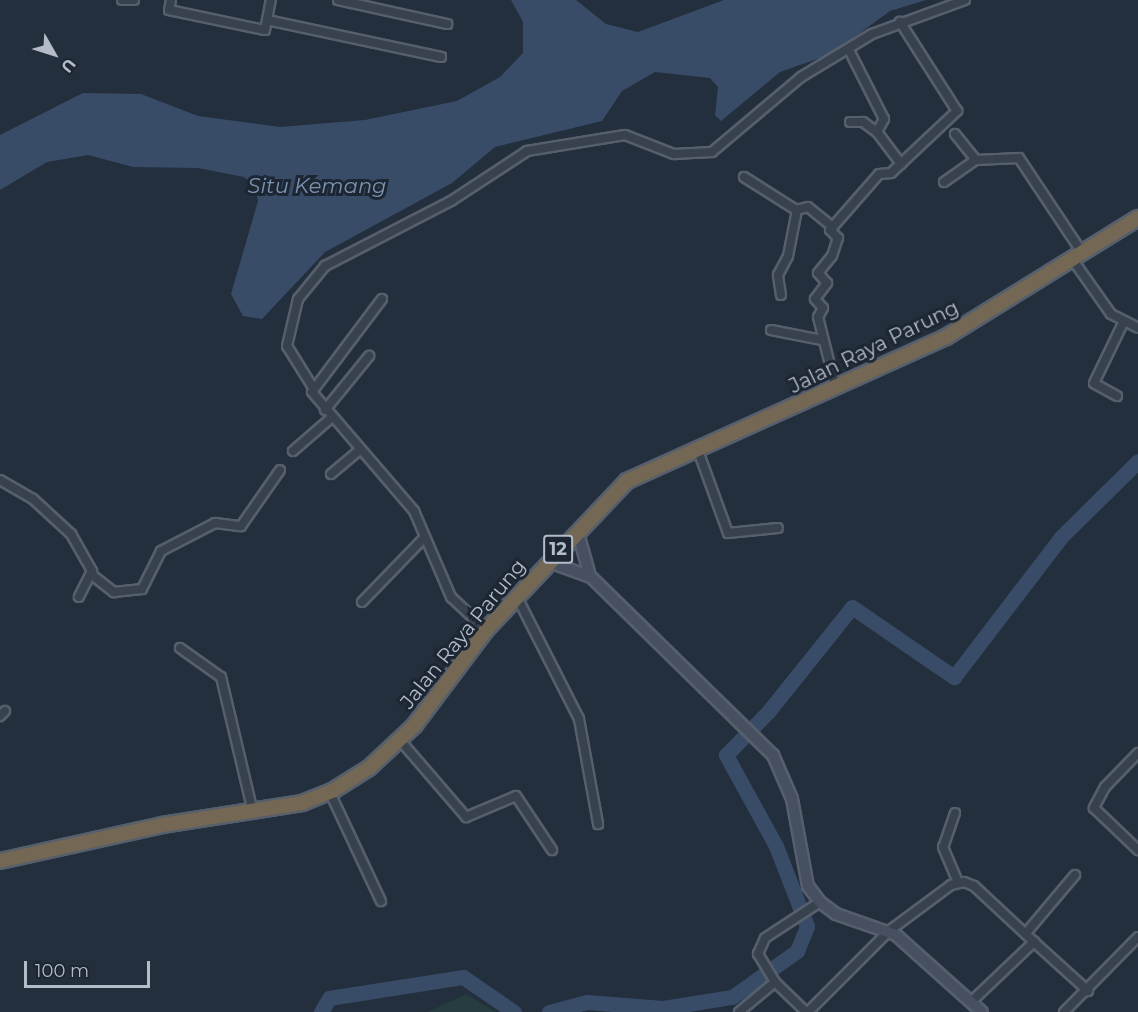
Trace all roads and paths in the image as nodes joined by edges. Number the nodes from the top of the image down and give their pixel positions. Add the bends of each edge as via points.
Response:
1 (122, 0) edge
2 (134, 0) edge
3 (171, 0) edge
4 (271, 0) edge
5 (338, 0) edge
6 (966, 0) edge
7 (267, 20) junction
8 (900, 22) junction
9 (447, 24) dead end
10 (850, 52) junction
11 (441, 57) dead end
12 (850, 122) dead end
13 (877, 132) junction
14 (955, 134) dead end
15 (976, 160) junction
16 (902, 164) junction
17 (744, 177) dead end
18 (944, 182) dead end
19 (797, 210) junction
20 (1138, 218) edge
21 (1138, 226) edge
22 (833, 227) junction
23 (1078, 257) junction
24 (781, 295) dead end
25 (382, 299) dead end
26 (1123, 322) junction
27 (1138, 328) edge
28 (771, 330) dead end
29 (822, 340) junction
30 (369, 356) dead end
31 (312, 387) junction
32 (837, 389) junction
33 (1117, 396) dead end
34 (325, 410) junction
35 (331, 418) junction
36 (293, 451) dead end
37 (358, 451) junction
38 (700, 456) junction
39 (280, 470) dead end
40 (332, 474) dead end
41 (0, 480) edge
42 (778, 528) dead end
43 (579, 537) junction
44 (424, 538) junction
45 (555, 564) junction
46 (92, 575) junction
47 (591, 577) junction
48 (79, 597) dead end
49 (362, 602) dead end
50 (520, 603) junction
51 (486, 630) junction
52 (180, 648) dead end
53 (405, 746) junction
54 (1138, 753) edge
55 (332, 798) junction
56 (253, 812) junction
57 (955, 813) dead end
58 (197, 823) junction
59 (598, 824) dead end
60 (552, 850) dead end
61 (1138, 850) edge
62 (0, 861) edge
63 (0, 868) edge
64 (1075, 875) dead end
65 (958, 883) junction
66 (381, 901) dead end
67 (820, 902) junction
68 (889, 931) junction
69 (1026, 933) junction
70 (1138, 937) edge
71 (1034, 942) junction
72 (775, 982) junction
73 (1088, 991) junction
74 (972, 1001) junction
75 (1074, 1004) junction
76 (739, 1012) edge
77 (807, 1012) edge
78 (982, 1012) edge
79 (1064, 1012) edge
80 (1080, 1012) edge

1 - 2 street
3 - 7 street via 168,9 265,30
4 - 7 street
5 - 9 street
6 - 8 street
7 - 11 street
8 - 10 street
8 - 16 street via 957,111
10 - 13 street via 884,119
10 - 31 street via 792,82 712,152 674,154 625,135 527,151 451,201 325,266 298,299 287,346
12 - 13 street via 863,122
13 - 16 street
14 - 15 street
15 - 18 street
15 - 23 street via 1017,156
16 - 22 street via 879,174
17 - 19 street
19 - 22 street via 808,207
19 - 24 street via 788,256 778,275
20 - 23 highway, Jalan Raya Parung / 12
21 - 23 highway, Jalan Raya Parung / 12
22 - 29 street via 838,238 832,256 818,274 827,283 815,299 823,308 818,317
23 - 26 street via 1111,314
23 - 32 highway, Jalan Raya Parung / 12 via 946,337
23 - 38 highway, Jalan Raya Parung / 12 via 943,345
25 - 31 street
26 - 27 street
26 - 33 street via 1094,383
28 - 29 street
29 - 32 street
30 - 34 street
31 - 34 street
32 - 51 highway, Jalan Raya Parung / 12 via 627,481
34 - 35 street
35 - 36 street
35 - 37 street
37 - 40 street
37 - 44 street via 414,511
38 - 42 street via 728,533
38 - 43 highway, Jalan Raya Parung / 12 via 628,487
39 - 46 street via 241,526 216,523 161,551 142,589 114,592
41 - 46 street via 58,518 89,561
43 - 45 highway, Jalan Raya Parung / 12
43 - 47 street via 582,562
44 - 49 street
44 - 51 street via 451,597
45 - 47 street
45 - 50 highway, Jalan Raya Parung / 12
46 - 48 street
47 - 67 street via 759,739 784,775 808,886
50 - 53 highway, Jalan Raya Parung / 12
50 - 59 street via 579,719
51 - 56 highway, Jalan Raya Parung / 12 via 414,726 369,768 323,794
52 - 56 street via 220,677
53 - 55 highway, Jalan Raya Parung / 12 via 374,773
53 - 60 street via 466,817 516,796
54 - 61 street via 1105,787 1094,808
55 - 58 highway, Jalan Raya Parung / 12 via 303,809
55 - 66 street
56 - 58 highway, Jalan Raya Parung / 12
57 - 65 street via 943,847
58 - 62 highway, Jalan Raya Parung / 12
58 - 63 highway, Jalan Raya Parung / 12
64 - 69 street
65 - 68 street
65 - 69 street via 974,886
67 - 68 street via 836,914
67 - 72 street via 790,920 760,946 764,968
68 - 74 street
68 - 77 street
69 - 71 street
70 - 73 street
71 - 73 street
71 - 74 street
72 - 76 street
72 - 77 street
73 - 75 street
74 - 78 street
75 - 79 street
75 - 80 street

